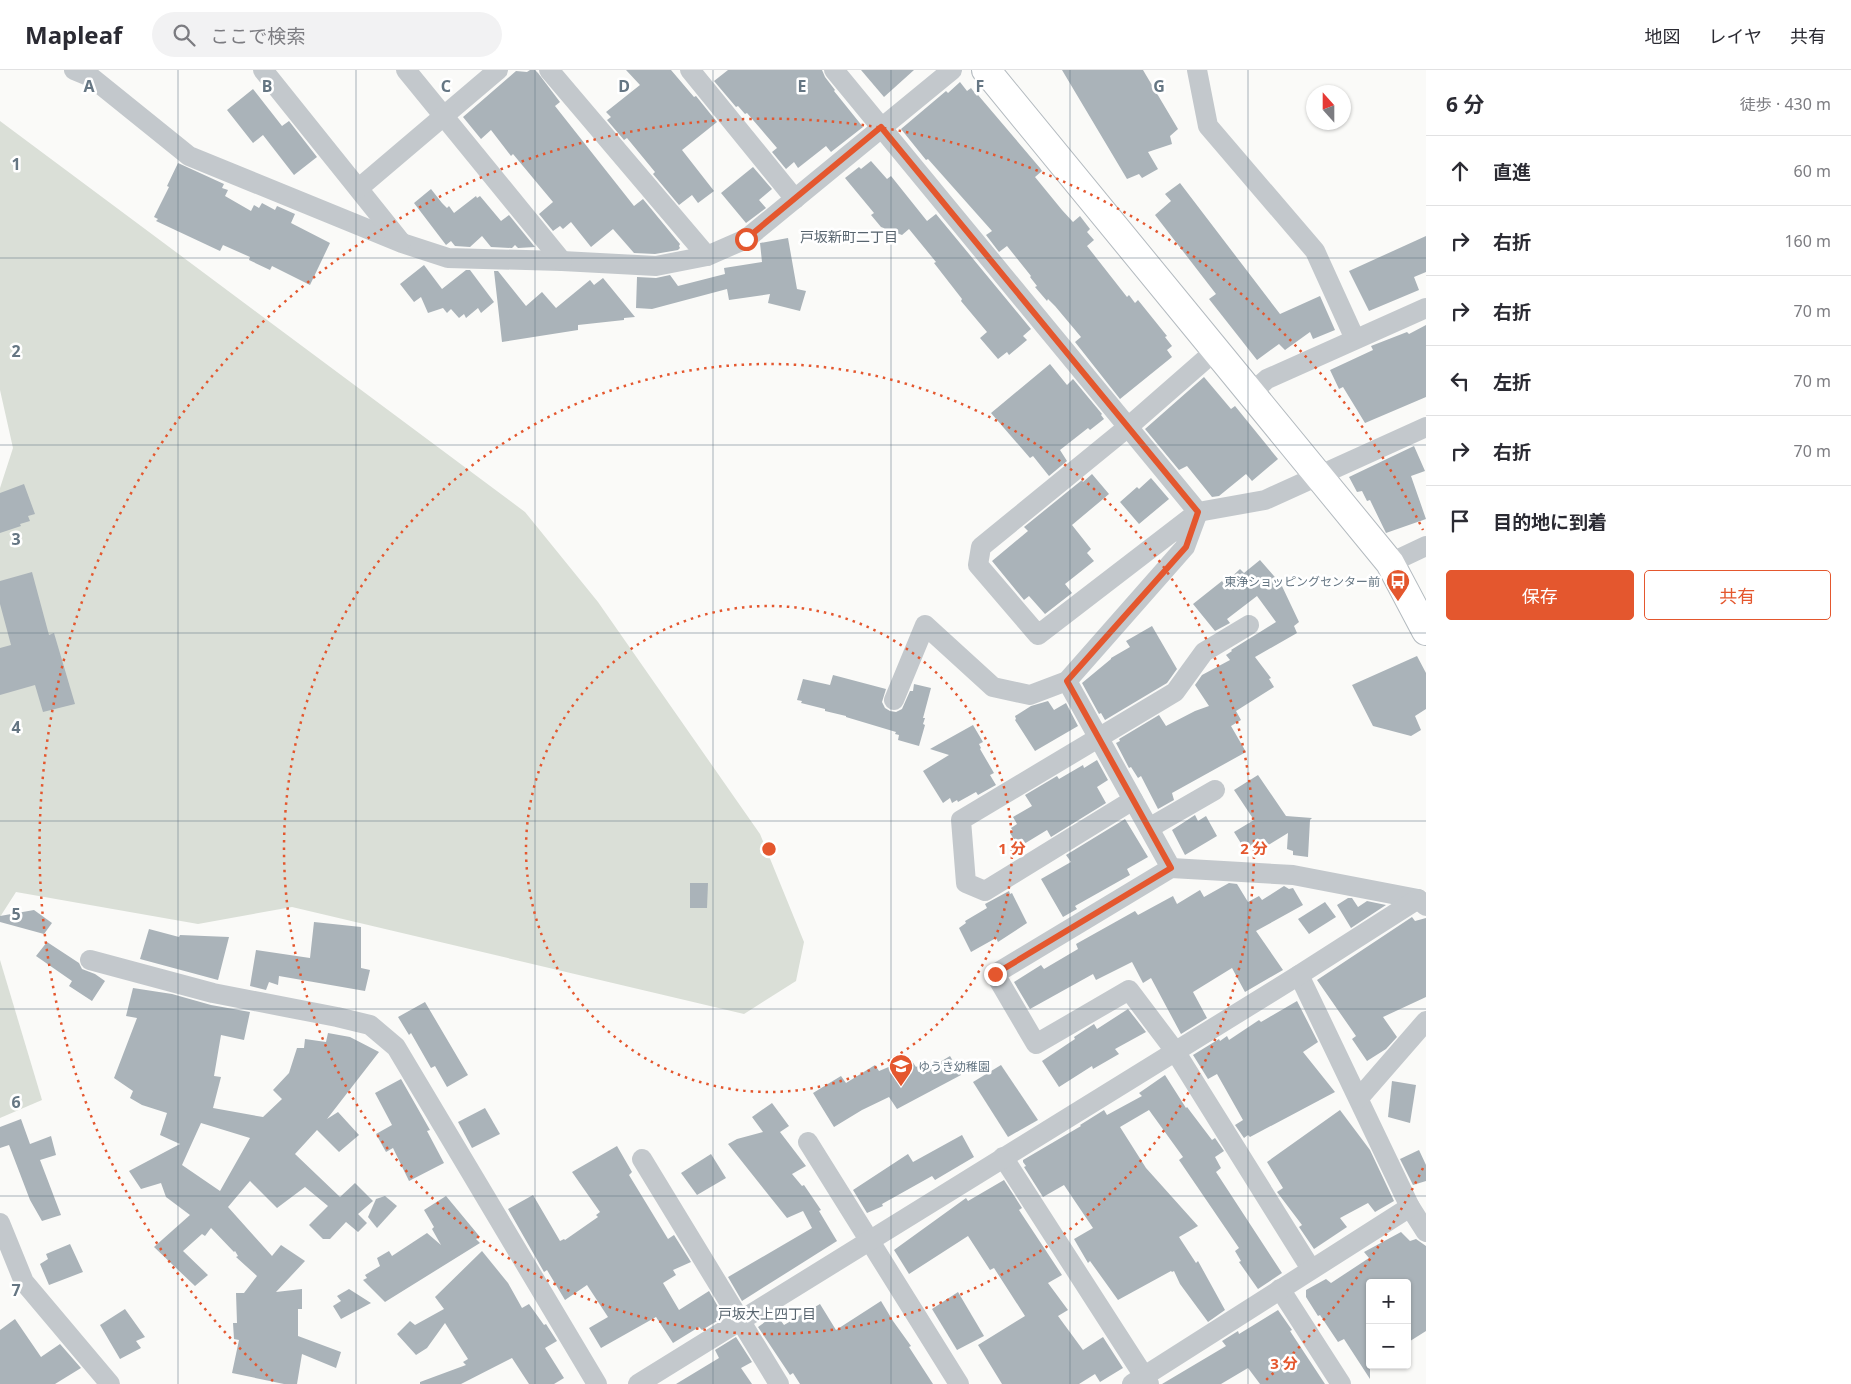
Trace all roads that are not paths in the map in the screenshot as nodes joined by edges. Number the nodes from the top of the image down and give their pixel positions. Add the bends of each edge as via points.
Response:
1 (74, 70) edge
2 (263, 70) edge
3 (406, 70) edge
4 (498, 70) edge
5 (549, 70) edge
6 (690, 70) edge
7 (834, 70) edge
8 (952, 70) edge
9 (986, 70) edge
10 (1197, 70) edge
11 (442, 116) junction
12 (881, 127) junction
13 (358, 188) junction
14 (795, 199) junction
15 (402, 243) junction
16 (706, 256) junction
17 (562, 261) junction
18 (1426, 308) edge
19 (1355, 339) junction
20 (1216, 350) junction
21 (1251, 392) junction
22 (1128, 427) junction
23 (1426, 427) edge
24 (1318, 476) junction
25 (1198, 512) junction
26 (1426, 546) edge
27 (1390, 563) junction
28 (1249, 625) dead end
29 (1426, 631) edge
30 (1067, 681) junction
31 (894, 700) dead end
32 (1099, 738) junction
33 (1215, 790) dead end
34 (1134, 800) junction
35 (1149, 828) junction
36 (1171, 868) junction
37 (1422, 903) edge
38 (90, 960) dead end
39 (1299, 975) junction
40 (1426, 1021) edge
41 (1175, 1051) junction
42 (1359, 1098) junction
43 (808, 1142) dead end
44 (1003, 1157) junction
45 (642, 1159) dead end
46 (1410, 1207) junction
47 (0, 1223) edge
48 (1426, 1232) edge
49 (870, 1241) junction
50 (1311, 1269) junction
51 (1280, 1289) junction
52 (741, 1321) junction
53 (1142, 1381) edge
54 (110, 1384) edge
55 (597, 1384) edge
56 (638, 1384) edge
57 (779, 1384) edge
58 (959, 1384) edge
59 (1341, 1384) edge

1 - 15 street via 91,77 189,156
2 - 13 street
3 - 11 street
4 - 11 street
5 - 16 street
6 - 14 street
7 - 12 street
8 - 12 street
9 - 20 street
10 - 19 street via 1208,126 1315,250
11 - 13 street
11 - 17 street
12 - 14 street
12 - 22 street
13 - 15 street
14 - 16 street via 746,239
15 - 17 street via 448,258
16 - 17 street via 656,266
18 - 19 street
19 - 21 street via 1267,379
20 - 21 street
20 - 22 street
21 - 24 street
22 - 25 street
22 - 25 street via 981,548 978,565 1038,635
23 - 24 street
24 - 25 street via 1265,500
24 - 27 street
25 - 30 street via 1186,547
26 - 27 street
27 - 29 street
28 - 32 street via 1204,652 1175,692
30 - 31 street via 1030,696 993,687 924,625
30 - 32 street
32 - 34 street
32 - 34 street via 961,820 966,883 985,890
33 - 35 street
34 - 35 street
35 - 36 street
36 - 37 street via 1293,875
36 - 41 street via 995,974 1036,1044 1129,990
37 - 39 street
38 - 55 street via 213,993 370,1025 396,1047
39 - 41 street
39 - 42 street
40 - 42 street
41 - 44 street
41 - 50 street
42 - 46 street
43 - 49 street
44 - 49 street
44 - 53 street
45 - 52 street
46 - 48 street
46 - 50 street
47 - 54 street via 24,1282
49 - 52 street
49 - 58 street
50 - 51 street
51 - 53 street
51 - 59 street
52 - 56 street
52 - 57 street

